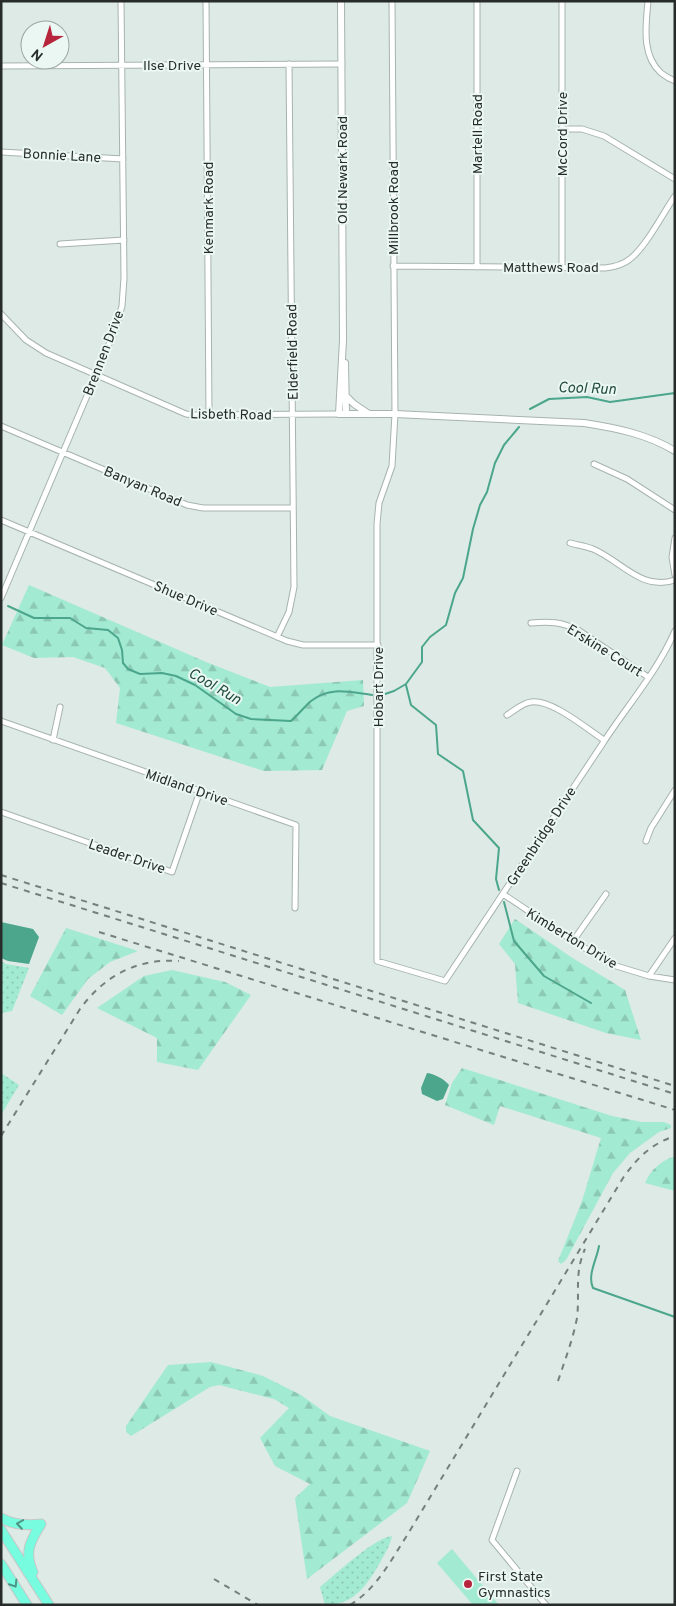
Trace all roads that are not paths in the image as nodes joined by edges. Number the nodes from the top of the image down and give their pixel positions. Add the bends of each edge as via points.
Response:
1 (121, 1) edge
2 (206, 1) edge
3 (341, 1) edge
4 (392, 1) edge
5 (477, 1) edge
6 (562, 1) edge
7 (648, 1) edge
8 (289, 64) junction
9 (342, 64) junction
10 (207, 65) junction
11 (1, 66) edge
12 (122, 66) junction
13 (675, 81) edge
14 (562, 129) junction
15 (1, 152) edge
16 (123, 159) junction
17 (675, 179) edge
18 (675, 196) edge
19 (124, 240) junction
20 (60, 244) dead end
21 (393, 266) junction
22 (477, 267) junction
23 (562, 268) junction
24 (1, 314) edge
25 (343, 340) junction
26 (96, 375) junction
27 (347, 397) junction
28 (292, 414) junction
29 (343, 414) junction
30 (369, 414) junction
31 (395, 414) junction
32 (210, 415) junction
33 (1, 426) edge
34 (675, 451) edge
35 (63, 453) junction
36 (594, 464) dead end
37 (293, 508) junction
38 (675, 510) edge
39 (1, 520) edge
40 (30, 532) junction
41 (675, 538) edge
42 (570, 543) dead end
43 (674, 555) edge
44 (675, 575) edge
45 (675, 580) edge
46 (1, 598) edge
47 (531, 623) dead end
48 (675, 631) edge
49 (277, 637) junction
50 (378, 644) junction
51 (648, 677) junction
52 (60, 707) dead end
53 (507, 716) dead end
54 (1, 721) edge
55 (53, 740) junction
56 (604, 740) junction
57 (675, 790) edge
58 (200, 792) junction
59 (1, 812) edge
60 (646, 841) dead end
61 (503, 894) junction
62 (606, 894) dead end
63 (295, 908) dead end
64 (675, 938) edge
65 (573, 941) junction
66 (378, 961) joint
67 (649, 976) junction
68 (675, 980) edge
69 (517, 1471) dead end
70 (1, 1518) edge
71 (1, 1530) edge
72 (1, 1564) edge
73 (38, 1587) junction
74 (27, 1605) edge
75 (49, 1605) edge
76 (546, 1605) edge

1 - 12 street, Brennen Drive
2 - 10 street, Kenmark Road
3 - 9 street, Old Newark Road
4 - 21 street, Millbrook Road
5 - 22 street, Martell Road
6 - 14 street, McCord Drive
7 - 13 street via 645,34 650,59 661,73
8 - 9 street, Ilse Drive
8 - 10 street, Ilse Drive
8 - 28 street, Elderfield Road
9 - 25 street, Old Newark Road
10 - 12 street, Ilse Drive
10 - 32 street, Kenmark Road
11 - 12 street, Ilse Drive
12 - 16 street, Brennen Drive
14 - 17 street via 582,129 604,136
14 - 23 street, McCord Drive
15 - 16 street, Bonnie Lane
16 - 19 street, Brennen Drive
18 - 23 street, Matthews Road via 643,246 629,260 619,266 605,268
19 - 20 street
19 - 26 street, Brennen Drive via 122,306
21 - 22 street, Matthews Road
21 - 31 street, Millbrook Road
22 - 23 street, Matthews Road
24 - 26 street, Lisbeth Road via 35,346
25 - 27 street, Old Newark Road
25 - 29 street, Old Newark Road
26 - 32 street, Lisbeth Road via 186,414
26 - 35 street, Brennen Drive
27 - 29 street, Old Newark Road
27 - 30 street
28 - 29 street, Lisbeth Road
28 - 32 street, Lisbeth Road
28 - 37 street, Elderfield Road
29 - 30 street
30 - 31 street
31 - 34 street via 584,423 647,437
31 - 50 street, Hobart Drive via 392,466 378,512
33 - 35 street, Banyan Road
35 - 37 street, Banyan Road via 194,507
35 - 40 street, Brennen Drive
36 - 38 street via 627,479
37 - 49 street, Elderfield Road via 294,587 289,612
39 - 40 street, Shue Drive
40 - 46 street, Brennen Drive
40 - 49 street, Shue Drive
41 - 43 street
42 - 45 street via 594,550 647,581 667,583
43 - 44 street
47 - 51 street, Erskine Court via 545,621 578,630
48 - 51 street, Greenbridge Drive
49 - 50 street, Shue Drive via 303,645
50 - 66 street, Hobart Drive
51 - 56 street, Greenbridge Drive
52 - 55 street
53 - 56 street via 531,702 547,704
54 - 55 street, Midland Drive
55 - 58 street, Midland Drive
56 - 61 street, Greenbridge Drive
57 - 60 street
58 - 59 street, Leader Drive via 172,872
58 - 63 street, Midland Drive via 296,826
61 - 65 street, Kimberton Drive
61 - 66 street, Greenbridge Drive via 445,981
62 - 65 street
64 - 67 street
65 - 67 street, Kimberton Drive via 613,965
67 - 68 street, Kimberton Drive
69 - 76 street via 492,1540
73 -> 70 main road via 28,1556 41,1524 27,1526
71 - 73 main road
72 -> 74 main road
73 - 75 main road

